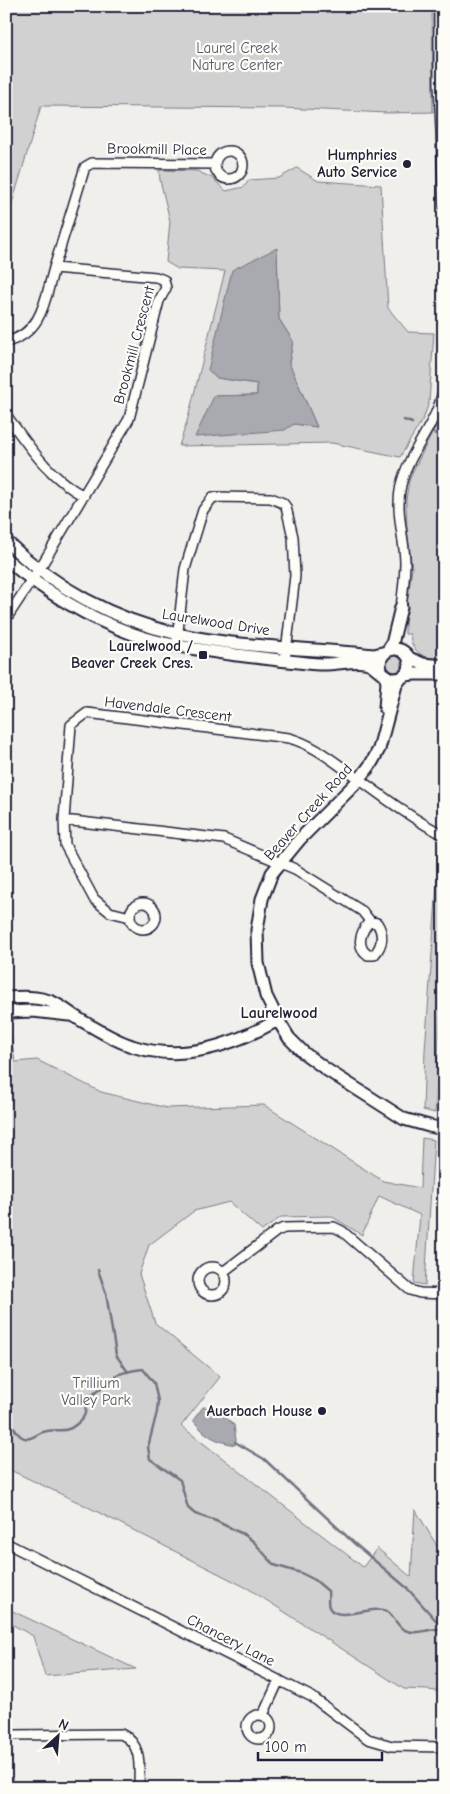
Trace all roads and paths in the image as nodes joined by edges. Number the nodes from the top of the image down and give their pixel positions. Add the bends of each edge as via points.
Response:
1 (439, 6) edge
2 (215, 164) dead end
3 (444, 206) edge
4 (54, 268) junction
5 (6, 342) edge
6 (444, 384) edge
7 (6, 415) edge
8 (84, 496) junction
9 (6, 541) edge
10 (6, 559) edge
11 (39, 569) junction
12 (32, 580) junction
13 (401, 607) junction
14 (6, 619) edge
15 (177, 639) junction
16 (286, 648) junction
17 (387, 651) junction
18 (406, 655) junction
19 (285, 660) junction
20 (444, 666) edge
21 (444, 674) edge
22 (384, 675) junction
23 (403, 677) junction
24 (386, 719) junction
25 (359, 780) junction
26 (64, 820) junction
27 (444, 835) edge
28 (279, 862) junction
29 (130, 916) dead end
30 (370, 921) dead end
31 (6, 998) edge
32 (6, 1012) edge
33 (71, 1015) junction
34 (278, 1020) junction
35 (444, 1129) edge
36 (223, 1272) dead end
37 (444, 1294) edge
38 (6, 1544) edge
39 (279, 1680) junction
40 (262, 1715) dead end
41 (6, 1733) edge
42 (444, 1747) edge
43 (138, 1788) edge

1 - 3 street
2 - 4 street, Brookmill Place via 92,163 85,166
4 - 5 street via 33,328
4 - 8 street, Brookmill Crescent via 156,277 164,280 166,288 159,302 129,419
6 - 13 street via 435,416 409,463 401,485 399,512 405,560
7 - 8 street via 44,466
8 - 11 street, Brookmill Crescent
9 - 11 street, Laurelwood Drive
10 - 12 street, Laurelwood Drive
11 - 12 street, Brookmill Crescent
11 - 15 street, Laurelwood Drive via 95,604
12 - 14 street, Brookmill Crescent
12 - 15 street, Laurelwood Drive via 94,618 134,634
13 - 17 street via 392,644
13 - 18 street
15 - 16 street, Laurelwood Drive
15 - 16 street via 185,569 203,510 213,497 271,498 286,507 293,537 295,576
15 - 19 street, Laurelwood Drive via 204,651
16 - 17 street, Laurelwood Drive via 374,655
16 - 19 street
17 - 18 street via 396,649
17 - 22 street via 380,659
18 - 20 street via 419,663
18 - 23 street via 410,667
19 - 22 street, Laurelwood Drive via 330,664 357,661 371,664
21 - 23 street
22 - 23 street via 393,679
22 - 24 street, Beaver Creek Road via 387,682
23 - 24 street, Beaver Creek Road via 396,685
24 - 25 street, Beaver Creek Road via 379,750
25 - 26 street, Havendale Crescent via 314,747 290,738 87,713 71,725
25 - 27 street, Havendale Crescent
25 - 28 street, Beaver Creek Road
26 - 28 street via 224,839
26 - 29 street, Havendale Crescent via 65,845 94,899 110,912
28 - 30 street via 362,911
28 - 34 street, Beaver Creek Road via 262,899 257,930 258,963 266,996
31 - 33 street via 27,997 51,1002
32 - 33 street
33 - 34 street via 132,1046 178,1053 220,1046
34 - 35 street, Beaver Creek Road via 289,1038 327,1070 404,1118
36 - 37 street via 284,1228 334,1227 410,1290
38 - 39 street, Chancery Lane
39 - 40 street
39 - 42 street, Chancery Lane via 312,1697 368,1739 392,1746
41 - 43 street via 121,1734 137,1749

